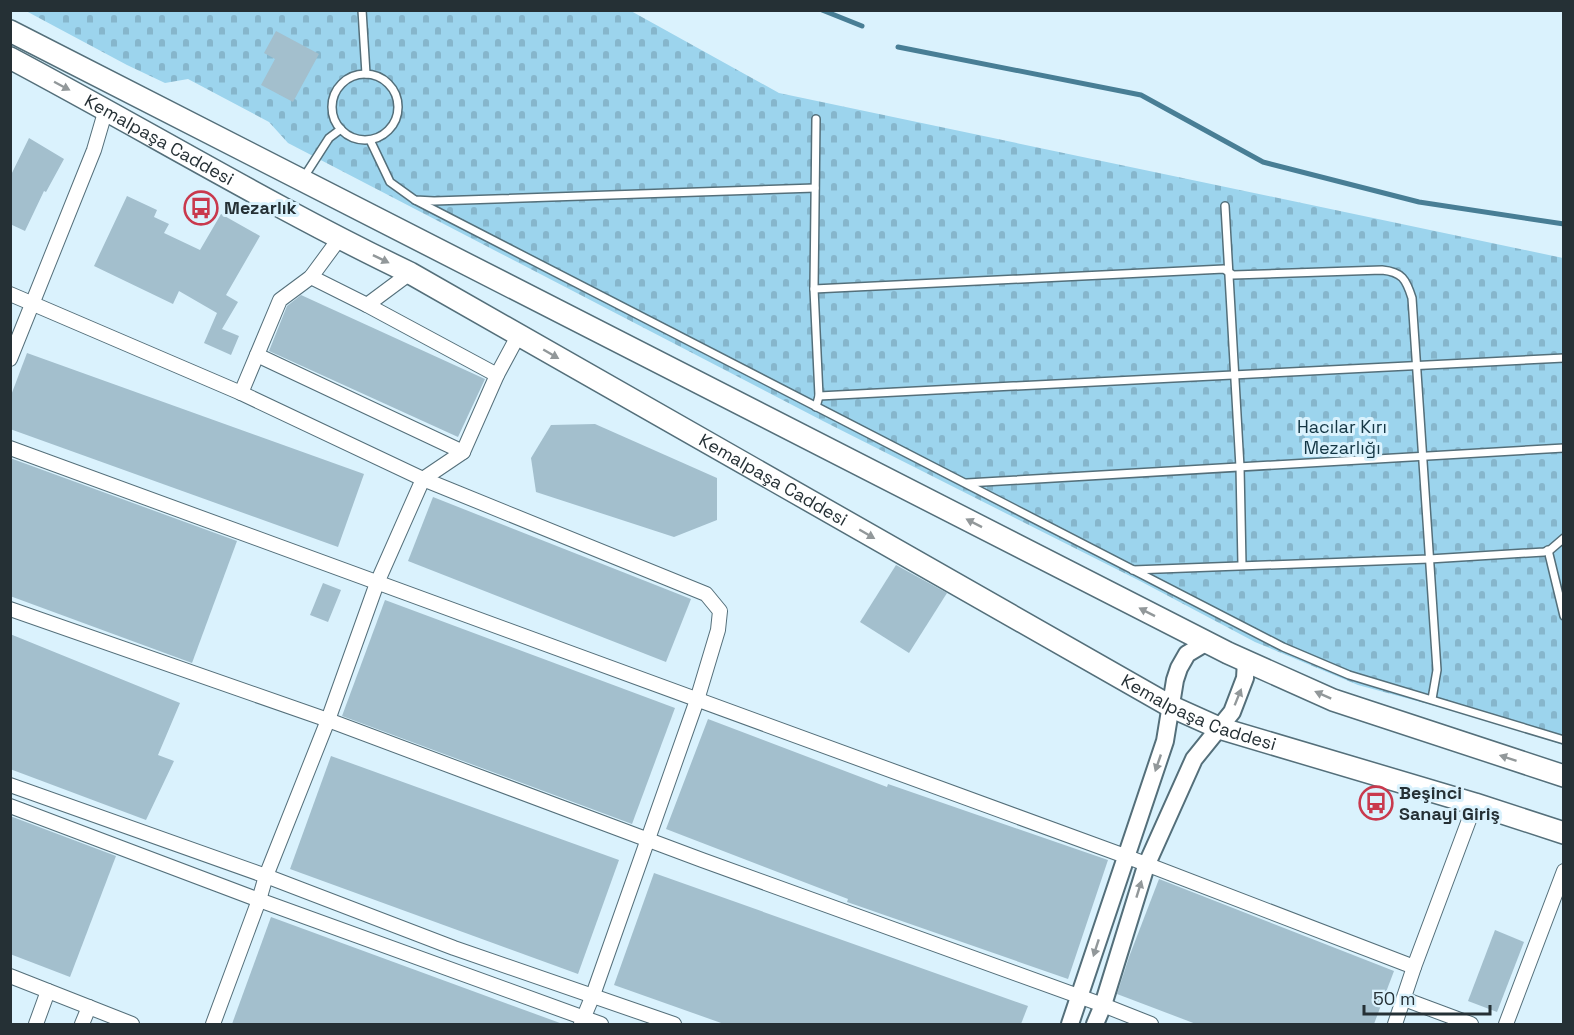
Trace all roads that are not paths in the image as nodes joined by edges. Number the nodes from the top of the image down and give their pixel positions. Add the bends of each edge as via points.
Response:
1 (362, 10) edge
2 (10, 31) edge
3 (10, 58) edge
4 (366, 74) junction
5 (106, 109) junction
6 (816, 119) dead end
7 (340, 129) junction
8 (370, 140) junction
9 (303, 179) junction
10 (815, 188) junction
11 (415, 200) junction
12 (1225, 206) dead end
13 (339, 239) junction
14 (1228, 272) junction
15 (410, 273) junction
16 (311, 277) junction
17 (814, 290) junction
18 (10, 294) edge
19 (32, 303) junction
20 (367, 305) junction
21 (518, 336) junction
22 (257, 356) junction
23 (1563, 358) edge
24 (10, 359) edge
25 (1416, 366) junction
26 (497, 375) junction
27 (1234, 375) junction
28 (241, 393) junction
29 (819, 396) junction
30 (816, 407) junction
31 (10, 448) edge
32 (1563, 448) edge
33 (463, 452) junction
34 (1422, 456) junction
35 (1240, 467) junction
36 (423, 478) junction
37 (964, 483) junction
38 (1563, 538) edge
39 (1548, 550) junction
40 (1429, 559) junction
41 (1242, 565) junction
42 (1132, 570) junction
43 (376, 583) junction
44 (10, 609) edge
45 (1563, 616) edge
46 (1207, 642) junction
47 (1246, 661) junction
48 (1432, 699) junction
49 (697, 700) junction
50 (1170, 706) junction
51 (328, 720) junction
52 (1220, 728) junction
53 (1563, 740) edge
54 (1563, 776) edge
55 (10, 785) edge
56 (1475, 804) junction
57 (10, 806) edge
58 (1563, 833) edge
59 (647, 840) junction
60 (1125, 856) junction
61 (1146, 866) junction
62 (1563, 871) edge
63 (266, 876) junction
64 (259, 900) junction
65 (1414, 967) junction
66 (10, 976) edge
67 (48, 991) junction
68 (593, 995) junction
69 (1081, 997) junction
70 (1404, 999) junction
71 (1103, 1005) junction
72 (89, 1007) junction
73 (582, 1021) edge
74 (36, 1024) edge
75 (82, 1024) edge
76 (132, 1024) edge
77 (213, 1024) edge
78 (602, 1024) edge
79 (674, 1024) edge
80 (1070, 1024) edge
81 (1095, 1024) edge
82 (1151, 1024) edge
83 (1395, 1024) edge
84 (1471, 1024) edge
85 (1506, 1024) edge

1 - 4 lane
2 - 9 main road, Kemalpaşa Caddesi
3 -> 5 main road, Kemalpaşa Caddesi
4 - 7 lane via 355,76 338,89 332,109
4 - 8 lane via 386,82 398,99 396,121 390,130
5 - 13 main road, Kemalpaşa Caddesi
5 - 19 street via 94,150
6 - 10 lane
7 - 8 lane via 359,140
7 - 9 lane via 329,138
8 - 11 lane via 390,182
46 -> 9 main road, Kemalpaşa Caddesi
10 - 11 lane
10 - 17 lane
11 - 30 lane
12 - 14 lane
13 -> 15 main road, Kemalpaşa Caddesi
13 - 16 street
14 - 17 lane via 1224,269
14 - 25 lane via 1397,273 1412,298
14 - 27 lane
15 - 20 street
15 - 21 main road, Kemalpaşa Caddesi
16 - 20 street
16 - 22 street via 280,300
17 - 29 lane
18 - 19 street
19 - 24 street
19 - 28 street
20 - 26 street
21 - 26 street
21 -> 50 main road, Kemalpaşa Caddesi
22 - 28 street
22 - 33 street
23 - 25 lane
25 - 27 lane
25 - 34 lane
26 - 33 street
27 - 29 lane
27 - 35 lane
28 - 36 street
29 - 30 lane
30 - 37 lane
31 - 43 street
32 - 34 lane
33 - 36 street
34 - 35 lane
34 - 40 lane
35 - 37 lane
35 - 41 lane
36 - 43 street
36 - 49 street via 706,594 720,611
37 - 42 lane
38 - 39 lane
39 - 40 lane
39 - 45 lane
40 - 41 lane
40 - 48 lane via 1437,670
41 - 42 lane
42 - 48 lane via 1349,675
43 - 49 street
43 - 51 street
44 - 51 street
46 - 47 main road, Kemalpaşa Caddesi
46 - 50 street via 1187,654 1179,668
52 -> 47 street via 1240,693
54 -> 47 main road, Kemalpaşa Caddesi via 1334,700
48 - 53 lane
49 - 59 street
49 - 60 street
50 - 52 main road, Kemalpaşa Caddesi
50 -> 60 street via 1165,741
51 - 59 street
51 - 63 street
52 - 56 main road, Kemalpaşa Caddesi
52 - 61 street via 1194,759
55 - 63 street
56 - 58 main road, Kemalpaşa Caddesi
56 - 65 street
57 - 64 street
59 - 68 street
59 - 69 street
60 - 61 street
60 -> 69 street
61 - 65 street
71 -> 61 street
62 - 85 street
63 - 64 street
63 - 68 street via 454,948
64 - 73 street
64 - 77 street
65 - 70 street
66 - 67 street
67 - 72 street
67 - 74 street
68 - 73 street
68 - 79 street
69 - 71 street
69 - 80 street
70 - 83 street
70 - 84 street
71 - 81 street
71 - 82 street
72 - 75 street
72 - 76 street
73 - 78 street

